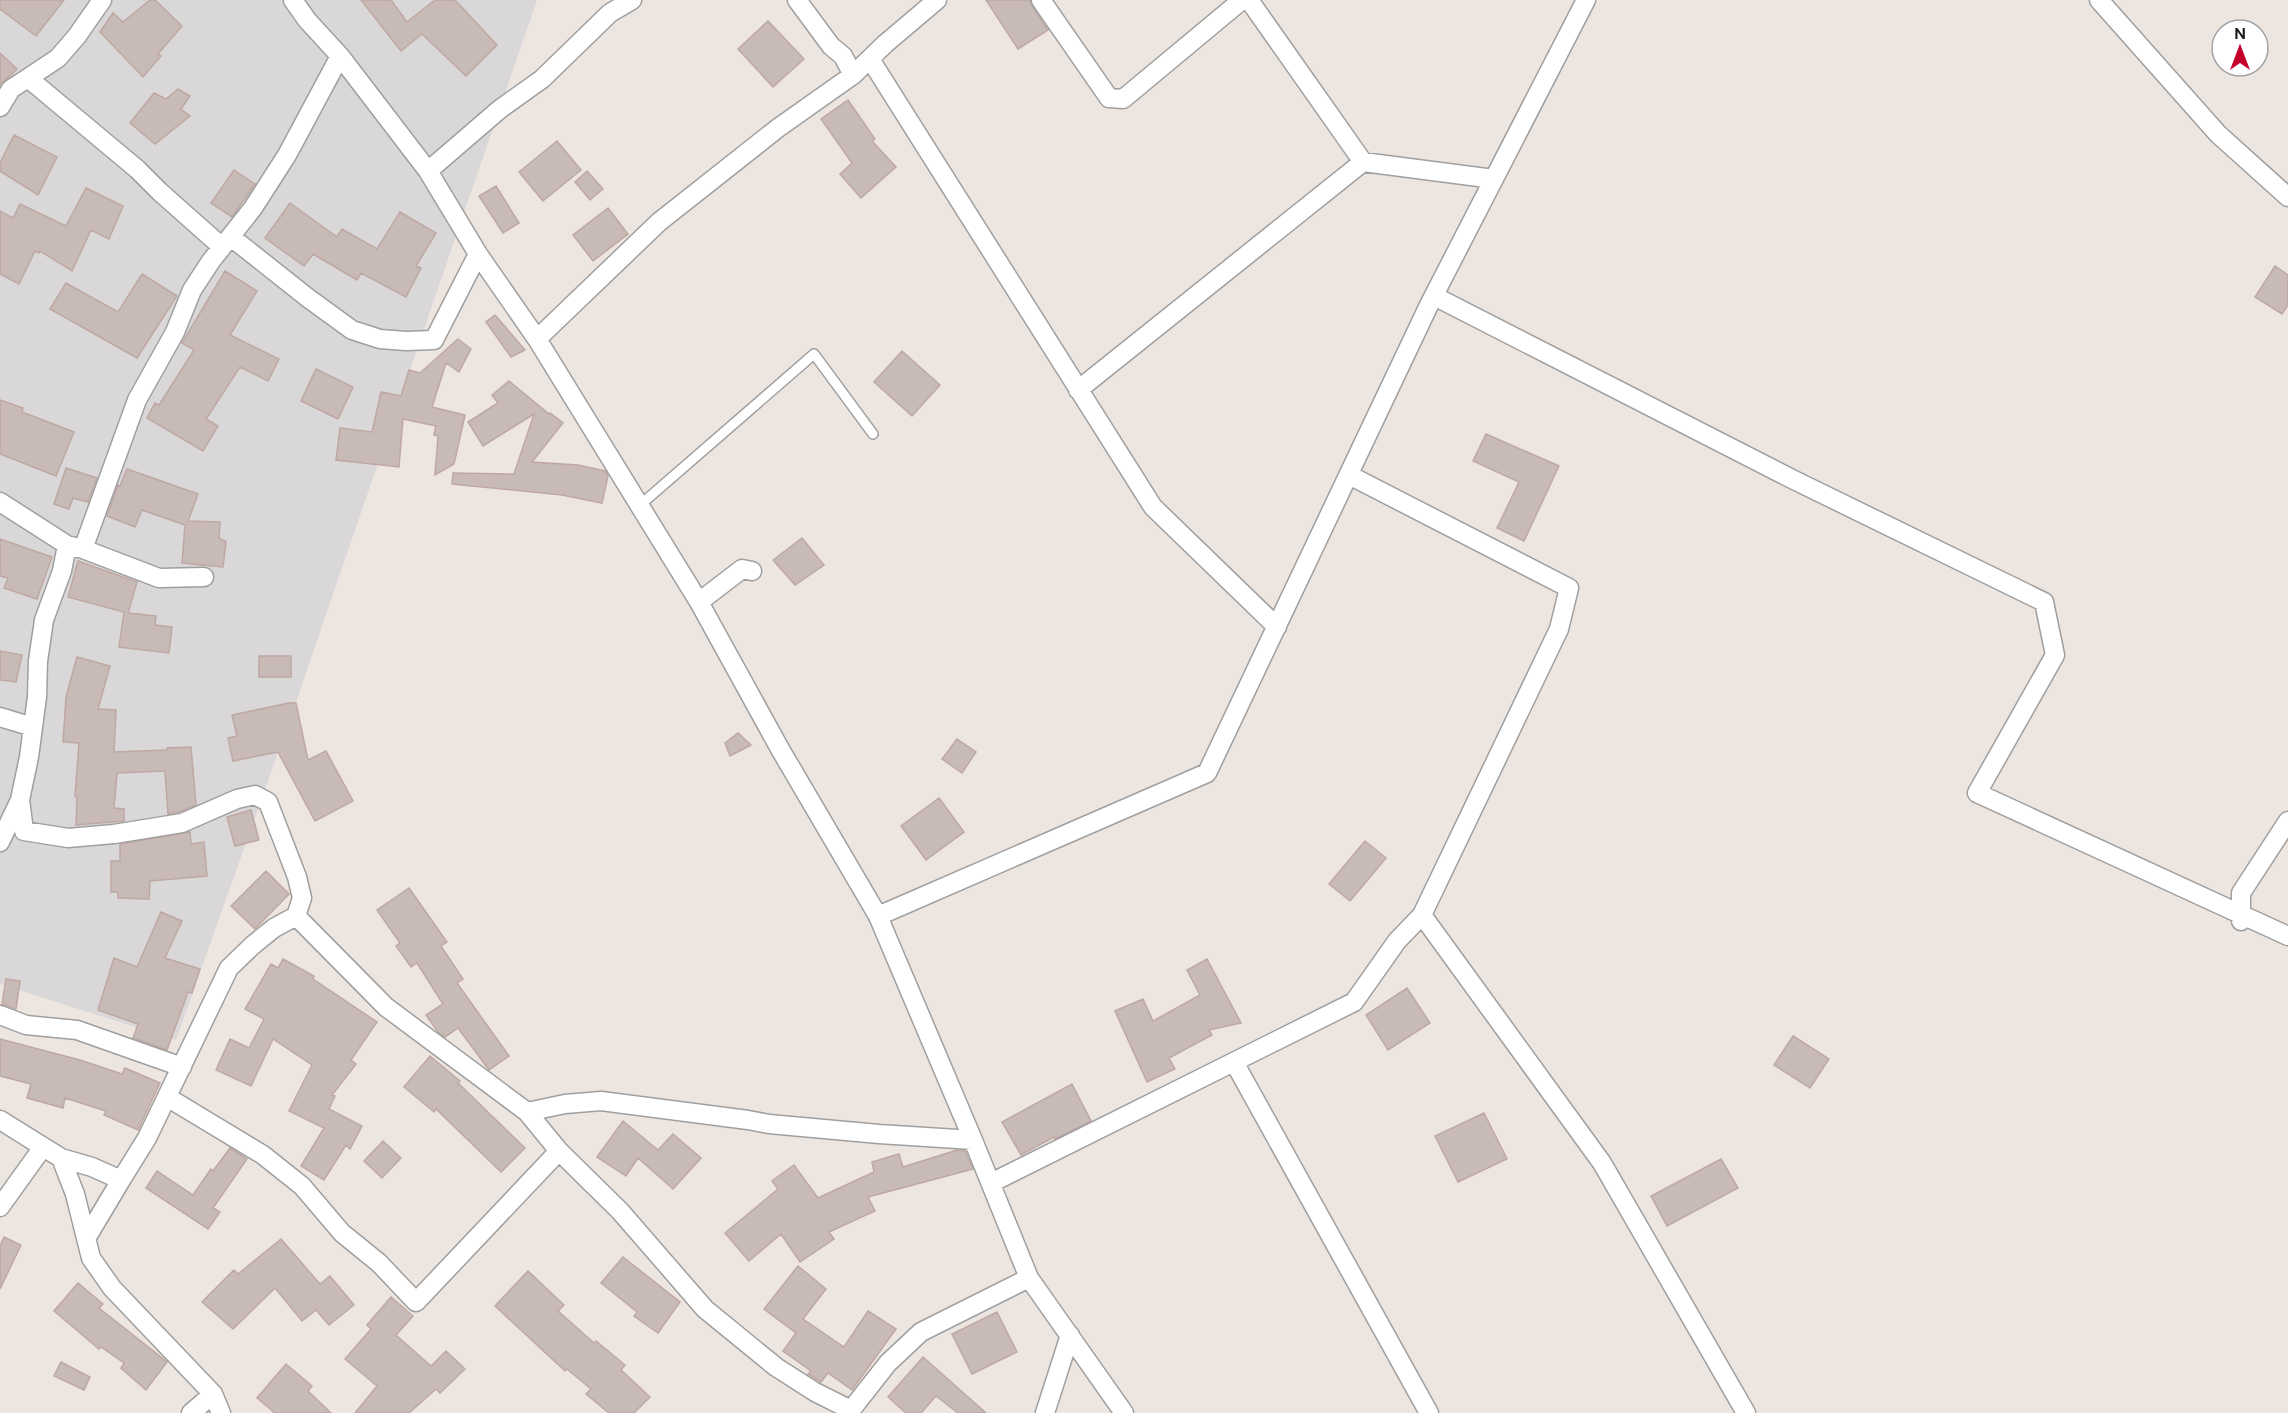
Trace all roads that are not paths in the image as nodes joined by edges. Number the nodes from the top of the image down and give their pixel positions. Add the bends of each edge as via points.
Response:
1 (102, 0) edge
2 (293, 0) edge
3 (632, 0) edge
4 (797, 0) edge
5 (937, 0) edge
6 (1041, 0) edge
7 (1242, 0) edge
8 (1249, 0) edge
9 (1586, 0) edge
10 (2099, 0) edge
11 (604, 7) edge
12 (340, 56) junction
13 (870, 59) junction
14 (853, 75) junction
15 (28, 78) junction
16 (0, 107) edge
17 (1364, 162) junction
18 (428, 171) junction
19 (1494, 179) junction
20 (2288, 197) edge
21 (226, 242) junction
22 (478, 254) junction
23 (1434, 296) junction
24 (537, 339) junction
25 (1078, 390) junction
26 (873, 434) dead end
27 (1349, 475) junction
28 (0, 502) edge
29 (639, 506) junction
30 (75, 547) junction
31 (753, 571) dead end
32 (204, 577) dead end
33 (699, 602) junction
34 (1277, 627) junction
35 (0, 717) edge
36 (33, 727) junction
37 (20, 800) junction
38 (2288, 821) edge
39 (0, 842) edge
40 (1422, 915) junction
41 (296, 916) junction
42 (878, 916) junction
43 (2241, 918) junction
44 (2288, 936) edge
45 (0, 1015) edge
46 (1234, 1062) junction
47 (182, 1067) junction
48 (167, 1097) junction
49 (527, 1112) junction
50 (0, 1120) edge
51 (973, 1140) junction
52 (43, 1147) junction
53 (559, 1151) junction
54 (61, 1158) junction
55 (122, 1180) junction
56 (991, 1184) junction
57 (0, 1207) edge
58 (87, 1237) junction
59 (1029, 1278) junction
60 (1070, 1335) junction
61 (213, 1394) junction
62 (191, 1413) edge
63 (221, 1413) edge
64 (1045, 1413) edge
65 (1124, 1413) edge
66 (1429, 1413) edge
67 (1746, 1413) edge

1 - 15 street via 58,58
2 - 12 street
3 - 11 street
4 - 14 street via 843,56
5 - 13 street
6 - 7 street via 1109,98 1124,99
8 - 17 street
9 - 19 street
10 - 20 street via 2218,134
11 - 18 street via 542,79 500,109
12 - 18 street
12 - 21 street via 287,154
13 - 14 street
13 - 25 street
14 - 24 street via 778,128 659,222
15 - 16 street via 10,89
15 - 21 street
17 - 19 street
17 - 25 street
18 - 22 street
19 - 23 street
21 - 22 street via 352,330 380,339 406,341 434,340
21 - 30 street via 192,290 175,332 137,400
22 - 24 street
23 - 27 street
23 - 43 street via 1794,480 2044,602 2055,655 1977,793
24 - 29 street
25 - 34 street via 1153,507
26 - 29 lane via 814,354
27 - 34 street
27 - 40 street via 1569,588 1559,629
28 - 30 street
29 - 33 street
30 - 32 street via 159,578
30 - 36 street via 44,620
31 - 33 street via 742,569
33 - 42 street
34 - 42 street via 1207,773
35 - 36 street
36 - 37 street
37 - 39 street
37 - 41 street via 24,831 68,838 182,824 255,795 268,802 297,877 302,898
38 - 43 street via 2241,893
40 - 46 street via 1397,940 1354,1002
40 - 67 street via 1602,1163
41 - 47 street via 274,928 229,968
41 - 49 street via 386,1007
42 - 51 street
43 - 44 street
45 - 47 street via 26,1024 77,1030
46 - 56 street
46 - 66 street
47 - 48 street
48 - 53 street via 263,1155 302,1186 342,1233 379,1263 416,1302
48 - 55 street
49 - 51 street via 601,1101 769,1124
49 - 53 street
50 - 52 street
51 - 56 street
52 - 54 street
52 - 57 street
53 - 59 street via 620,1211 705,1309 776,1367 851,1410 888,1363 921,1332
54 - 55 street
54 - 58 street
55 - 58 street
56 - 59 street
58 - 61 street via 91,1258 112,1288
59 - 60 street
60 - 64 street
60 - 65 street
61 - 62 street
61 - 63 street

